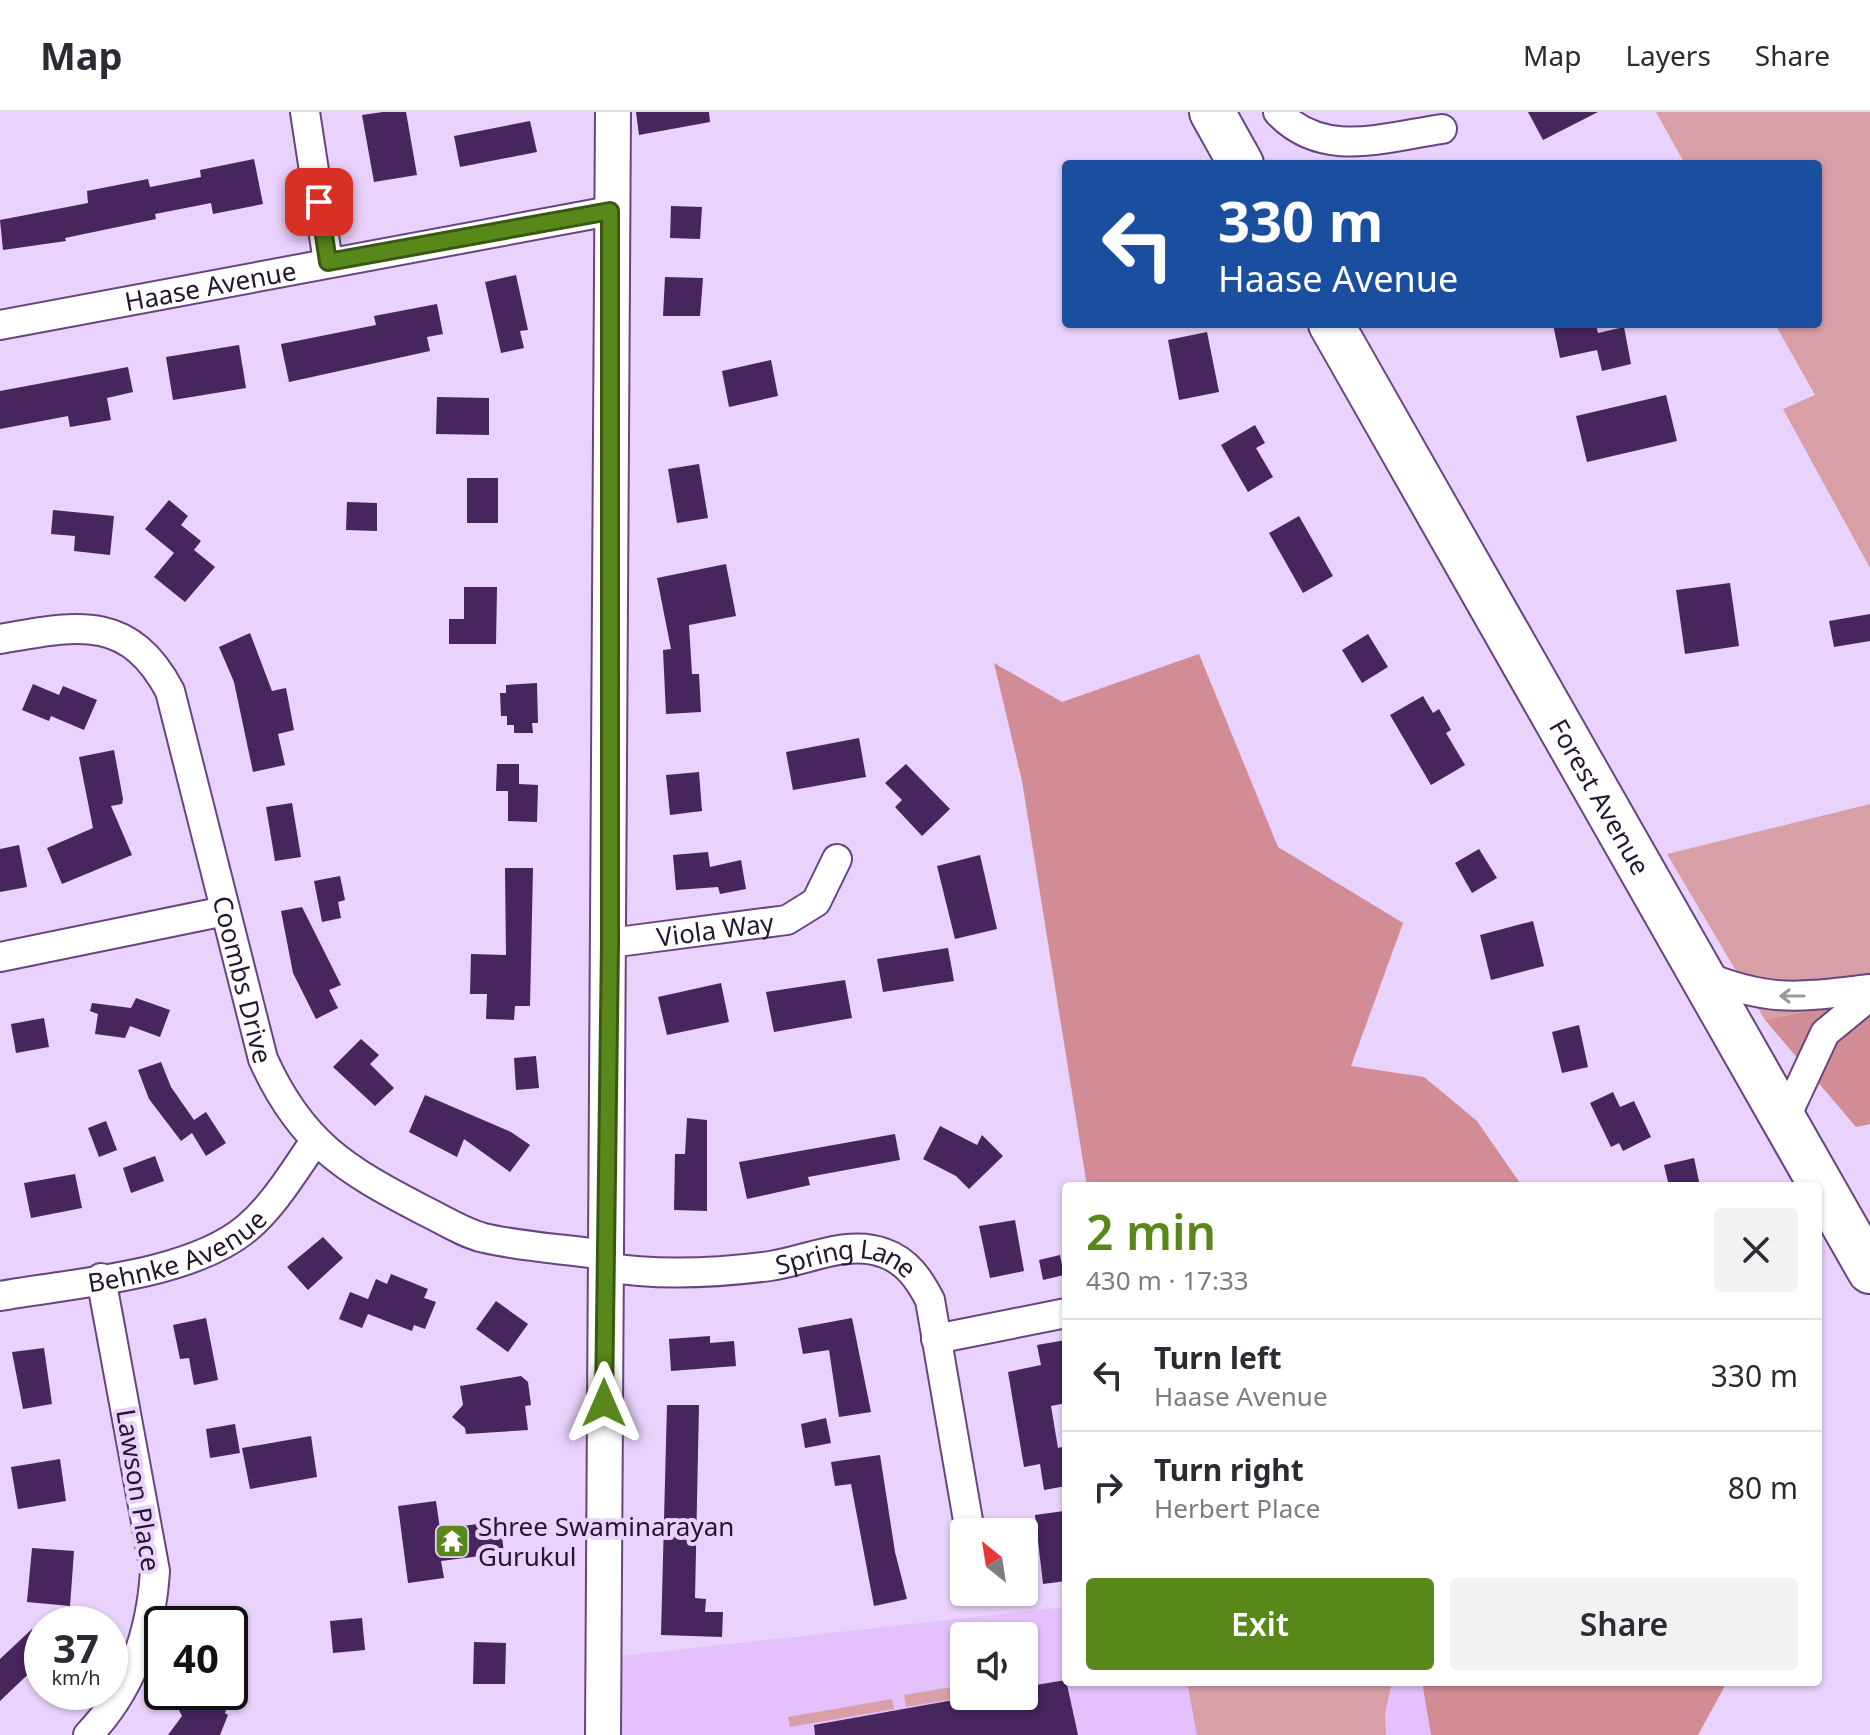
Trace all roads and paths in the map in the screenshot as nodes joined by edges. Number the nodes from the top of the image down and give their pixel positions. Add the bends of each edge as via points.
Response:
1 (305, 112) edge
2 (613, 112) edge
3 (1212, 112) edge
4 (1278, 112) edge
5 (1442, 129) dead end
6 (1239, 160) edge
7 (610, 211) junction
8 (328, 262) junction
9 (0, 325) edge
10 (1333, 328) edge
11 (0, 639) edge
12 (837, 859) dead end
13 (225, 911) junction
14 (610, 943) junction
15 (0, 957) edge
16 (1702, 975) junction
17 (1870, 989) edge
18 (1870, 996) edge
19 (1784, 1121) junction
20 (315, 1141) junction
21 (1819, 1182) edge
22 (1822, 1187) edge
23 (605, 1261) junction
24 (1870, 1271) edge
25 (101, 1278) junction
26 (0, 1296) edge
27 (1062, 1314) edge
28 (936, 1339) junction
29 (968, 1518) edge
30 (88, 1735) edge
31 (603, 1735) edge

1 - 8 street
2 - 7 street
3 - 6 main road
4 - 5 street via 1331,143
7 - 8 street, Haase Avenue
7 - 14 street
8 - 9 street, Haase Avenue
10 - 16 main road, Forest Avenue
11 - 13 street, Coombs Drive via 94,628 119,636 158,668 170,691
12 - 14 street, Viola Way via 816,902 787,920
13 - 15 street
13 - 20 street, Coombs Drive via 263,1059 278,1092
14 - 23 street
17 -> 16 street via 1794,998 1746,993
16 - 19 main road, Forest Avenue
18 - 19 street via 1825,1033
19 - 21 main road, Forest Avenue
20 - 23 street, Coombs Drive via 390,1192 481,1238
20 - 25 street, Behnke Avenue via 274,1201 218,1247 182,1262
22 - 24 main road, Forest Avenue
23 - 28 street, Spring Lane via 637,1272 687,1271 770,1266 846,1250 883,1253 919,1279 930,1300
23 - 31 street
25 - 26 street, Behnke Avenue
25 - 30 street, Lawson Place via 155,1571 153,1611 141,1652 125,1687
27 - 28 street
28 - 29 street, Spring Lane

